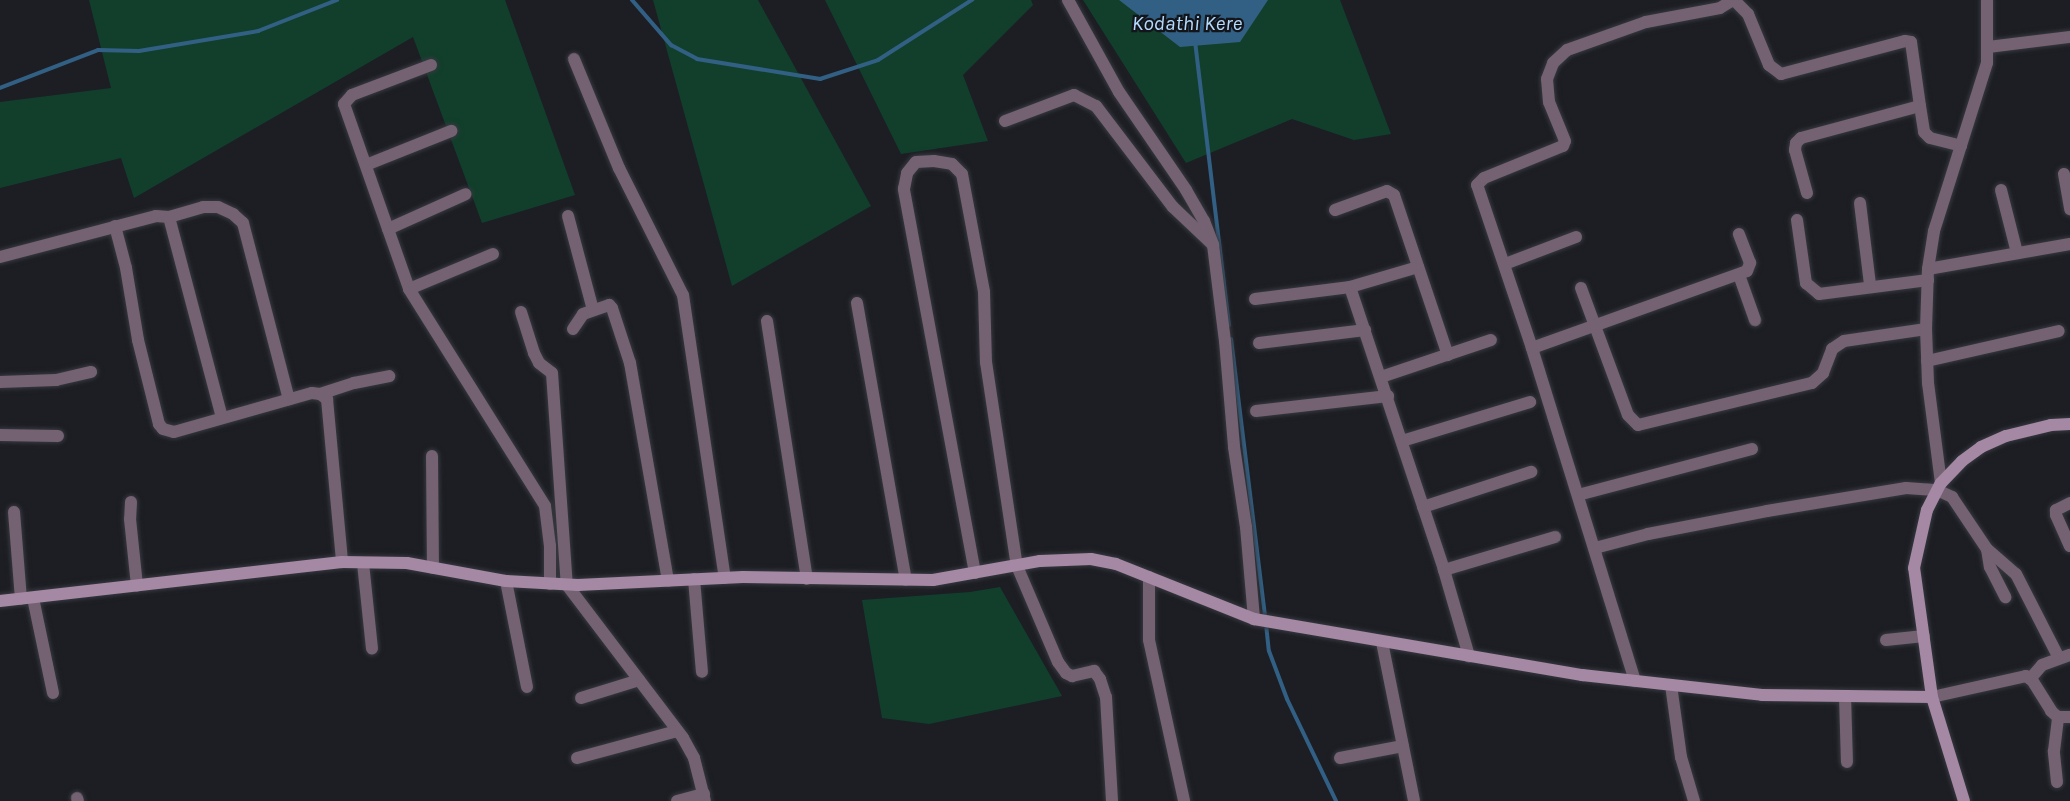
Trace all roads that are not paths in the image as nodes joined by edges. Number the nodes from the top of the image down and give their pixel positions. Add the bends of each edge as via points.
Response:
1 (1068, 0) edge
2 (1734, 0) edge
3 (1987, 0) edge
4 (2070, 37) edge
5 (1988, 47) junction
6 (574, 59) dead end
7 (430, 65) dead end
8 (1920, 106) junction
9 (1005, 121) dead end
10 (451, 131) dead end
11 (1961, 146) junction
12 (366, 165) junction
13 (2064, 174) dead end
14 (2001, 190) dead end
15 (1807, 193) dead end
16 (466, 194) dead end
17 (1860, 203) dead end
18 (2070, 209) edge
19 (1335, 210) dead end
20 (568, 216) dead end
21 (170, 217) junction
22 (1797, 220) dead end
23 (115, 226) junction
24 (388, 229) junction
25 (1739, 234) dead end
26 (1576, 237) dead end
27 (2070, 244) edge
28 (1213, 245) junction
29 (2017, 253) junction
30 (493, 254) dead end
31 (0, 257) edge
32 (1505, 264) junction
33 (1418, 267) junction
34 (1739, 275) junction
35 (1928, 275) junction
36 (1870, 285) junction
37 (1350, 287) junction
38 (1581, 288) dead end
39 (409, 289) junction
40 (1255, 299) dead end
41 (857, 303) dead end
42 (592, 310) junction
43 (520, 312) dead end
44 (1755, 320) dead end
45 (768, 321) dead end
46 (1595, 325) junction
47 (573, 329) dead end
48 (1926, 329) junction
49 (1365, 330) junction
50 (2059, 331) dead end
51 (1491, 340) dead end
52 (1259, 344) dead end
53 (1532, 348) junction
54 (1448, 355) junction
55 (1927, 361) junction
56 (92, 372) dead end
57 (389, 376) dead end
58 (1381, 377) junction
59 (0, 382) edge
60 (320, 394) junction
61 (1388, 396) junction
62 (289, 399) junction
63 (1530, 402) dead end
64 (1256, 411) dead end
65 (222, 417) junction
66 (2070, 424) edge
67 (0, 435) edge
68 (58, 436) dead end
69 (1402, 441) junction
70 (1752, 449) dead end
71 (432, 456) dead end
72 (1532, 472) dead end
73 (1939, 487) junction
74 (1578, 495) junction
75 (131, 502) dead end
76 (2070, 503) edge
77 (1423, 507) junction
78 (14, 512) dead end
79 (1555, 537) dead end
80 (2070, 546) edge
81 (1595, 548) junction
82 (1987, 549) junction
83 (342, 562) junction
84 (363, 563) junction
85 (1017, 566) junction
86 (433, 568) junction
87 (1444, 570) junction
88 (975, 573) junction
89 (1149, 577) junction
90 (725, 578) junction
91 (694, 579) junction
92 (807, 579) junction
93 (668, 580) junction
94 (906, 580) junction
95 (506, 581) junction
96 (550, 584) junction
97 (567, 585) junction
98 (137, 586) junction
99 (2005, 597) dead end
100 (27, 598) junction
101 (0, 601) edge
102 (1254, 619) junction
103 (1924, 636) junction
104 (1886, 640) dead end
105 (1383, 642) junction
106 (372, 649) dead end
107 (1469, 656) junction
108 (2065, 656) edge
109 (702, 672) dead end
110 (2030, 679) junction
111 (639, 680) junction
112 (1635, 681) junction
113 (1671, 685) junction
114 (526, 687) dead end
115 (53, 693) dead end
116 (1845, 696) junction
117 (581, 698) dead end
118 (1932, 698) junction
119 (2064, 717) edge
120 (677, 731) junction
121 (1403, 746) junction
122 (577, 758) dead end
123 (1340, 758) dead end
124 (1847, 762) dead end
125 (2057, 782) dead end
126 (705, 798) edge
127 (677, 801) edge
128 (1112, 801) edge
129 (1184, 801) edge
130 (1414, 801) edge
131 (1694, 801) edge
132 (1964, 801) edge

1 - 28 street via 1119,92 1204,221
2 - 8 street via 1748,14 1769,65 1780,74 1911,42
2 - 32 street via 1720,8 1646,22 1567,50 1553,63 1547,79 1549,102 1565,141 1563,146 1484,178 1477,185
3 - 5 street
4 - 5 street
5 - 11 street via 1987,63
6 - 90 street via 619,168 683,295
7 - 12 street via 346,98 344,104
8 - 11 street via 1923,132 1930,138
8 - 15 street via 1801,138 1795,150
9 - 28 street via 1074,95 1096,106 1173,207
10 - 12 street
11 - 35 street via 1934,231
12 - 24 street
13 - 18 street
14 - 29 street
16 - 24 street
17 - 36 street
19 - 33 street via 1392,192
20 - 42 street
21 - 23 street via 156,216
21 - 62 street via 202,207 218,207 243,223
21 - 65 street
22 - 36 street via 1806,283 1811,290 1819,294
23 - 31 street
23 - 65 street via 159,424 174,432
24 - 39 street
25 - 34 street via 1750,263 1747,272
26 - 32 street
27 - 29 street
28 - 102 street
29 - 35 street
30 - 39 street
32 - 53 street
33 - 37 street
33 - 54 street
34 - 44 street
34 - 46 street
35 - 36 street
35 - 48 street
37 - 40 street
37 - 49 street
38 - 46 street
39 - 96 street via 545,506
41 - 94 street
42 - 47 street via 583,314
42 - 93 street via 609,305 612,308 630,363
43 - 97 street via 539,363 552,373
45 - 92 street
46 - 48 street via 1628,416 1638,425 1812,383 1823,373 1832,349 1844,341
46 - 53 street
48 - 55 street
49 - 52 street
49 - 58 street
50 - 55 street
51 - 54 street
53 - 74 street
54 - 58 street
55 - 73 street
56 - 59 street via 56,380
57 - 60 street
58 - 61 street
60 - 62 street
60 - 83 street via 327,399
61 - 64 street
61 - 69 street
62 - 65 street
63 - 69 street
66 - 73 street via 2006,436 1981,447
67 - 68 street
69 - 77 street
70 - 74 street
71 - 86 street
72 - 77 street
73 - 81 street via 1906,488 1767,511
73 - 82 street via 1952,497
73 - 103 street via 1927,510 1914,568
74 - 81 street
75 - 98 street via 129,519
76 - 80 street via 2056,510
77 - 87 street
78 - 100 street
79 - 87 street
81 - 112 street
82 - 99 street via 1990,567
82 - 108 street via 2016,574
83 - 84 street
83 - 98 street
84 - 86 street via 406,563
84 - 106 street
85 - 88 street
85 - 88 street via 986,362 984,292 962,174 952,164 916,162 907,173 904,189
85 - 89 street via 1040,561 1091,560 1116,564
85 - 128 street via 1066,673 1072,676 1094,672 1100,679 1106,697
86 - 95 street
87 - 107 street
88 - 94 street
89 - 102 street
89 - 129 street via 1149,640
90 - 91 street
90 - 92 street
91 - 93 street
91 - 109 street
92 - 94 street
93 - 97 street
95 - 96 street
95 - 114 street
96 - 97 street
97 - 111 street
98 - 100 street
100 - 101 street
100 - 115 street
102 - 105 street
103 - 104 street
103 - 118 street
105 - 107 street
105 - 121 street
107 - 112 street
108 - 110 street via 2043,665
110 - 118 street via 2026,676
110 - 119 street
111 - 117 street
111 - 120 street
112 - 113 street
113 - 116 street via 1761,695
113 - 131 street via 1681,758
116 - 118 street
116 - 124 street
118 - 132 street
119 - 125 street via 2054,751
120 - 122 street
120 - 126 street via 693,758
121 - 123 street
121 - 130 street
126 - 127 street

